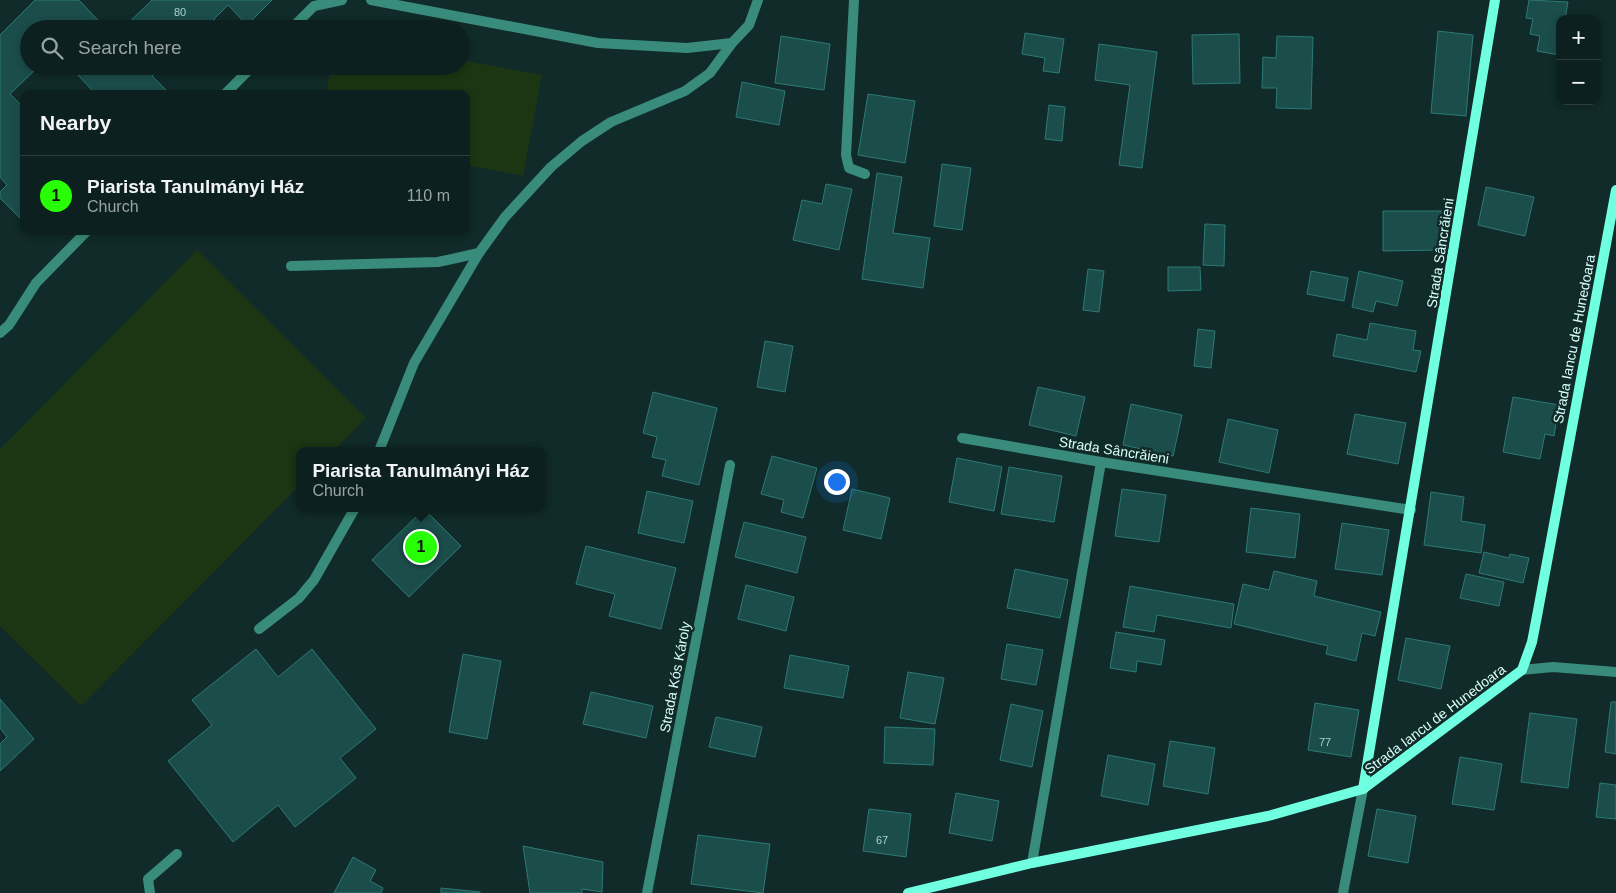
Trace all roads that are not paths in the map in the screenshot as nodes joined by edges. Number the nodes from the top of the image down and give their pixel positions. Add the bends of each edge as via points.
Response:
1 (342, 0) edge
2 (371, 0) edge
3 (758, 0) edge
4 (854, 0) edge
5 (1495, 0) edge
6 (300, 20) edge
7 (732, 43) junction
8 (244, 75) edge
9 (230, 90) edge
10 (864, 174) dead end
11 (1616, 190) edge
12 (84, 235) edge
13 (479, 253) junction
14 (291, 266) dead end
15 (0, 333) edge
16 (962, 438) dead end
17 (381, 447) edge
18 (1102, 462) junction
19 (730, 465) dead end
20 (1411, 510) junction
21 (353, 512) edge
22 (259, 629) dead end
23 (1522, 670) junction
24 (1616, 672) edge
25 (1363, 789) junction
26 (177, 854) dead end
27 (1032, 863) junction
28 (150, 893) edge
29 (647, 893) edge
30 (908, 893) edge
31 (1343, 893) edge

1 - 6 street via 314,6
2 - 7 street via 598,43 687,48
3 - 7 street via 749,25
4 - 10 street via 846,155 850,168
5 - 20 street, Strada Sâncrăieni
7 - 13 street via 710,73 684,91 611,122 582,141 545,174 505,217
8 - 9 street
11 - 23 street, Strada Iancu de Hunedoara via 1532,642
12 - 15 street via 36,283 9,325
13 - 14 street via 438,262
13 - 17 street via 414,363
16 - 18 street, Strada Sâncrăieni
18 - 20 street, Strada Sâncrăieni
18 - 27 street
19 - 29 street, Strada Kós Károly
20 - 25 street, Strada Sâncrăieni
21 - 22 street via 314,580 299,598
23 - 24 street via 1553,667
23 - 25 street, Strada Iancu de Hunedoara
25 - 27 street, Strada Iancu de Hunedoara via 1268,816
25 - 31 street
26 - 28 street via 148,879
27 - 30 street, Strada Iancu de Hunedoara

